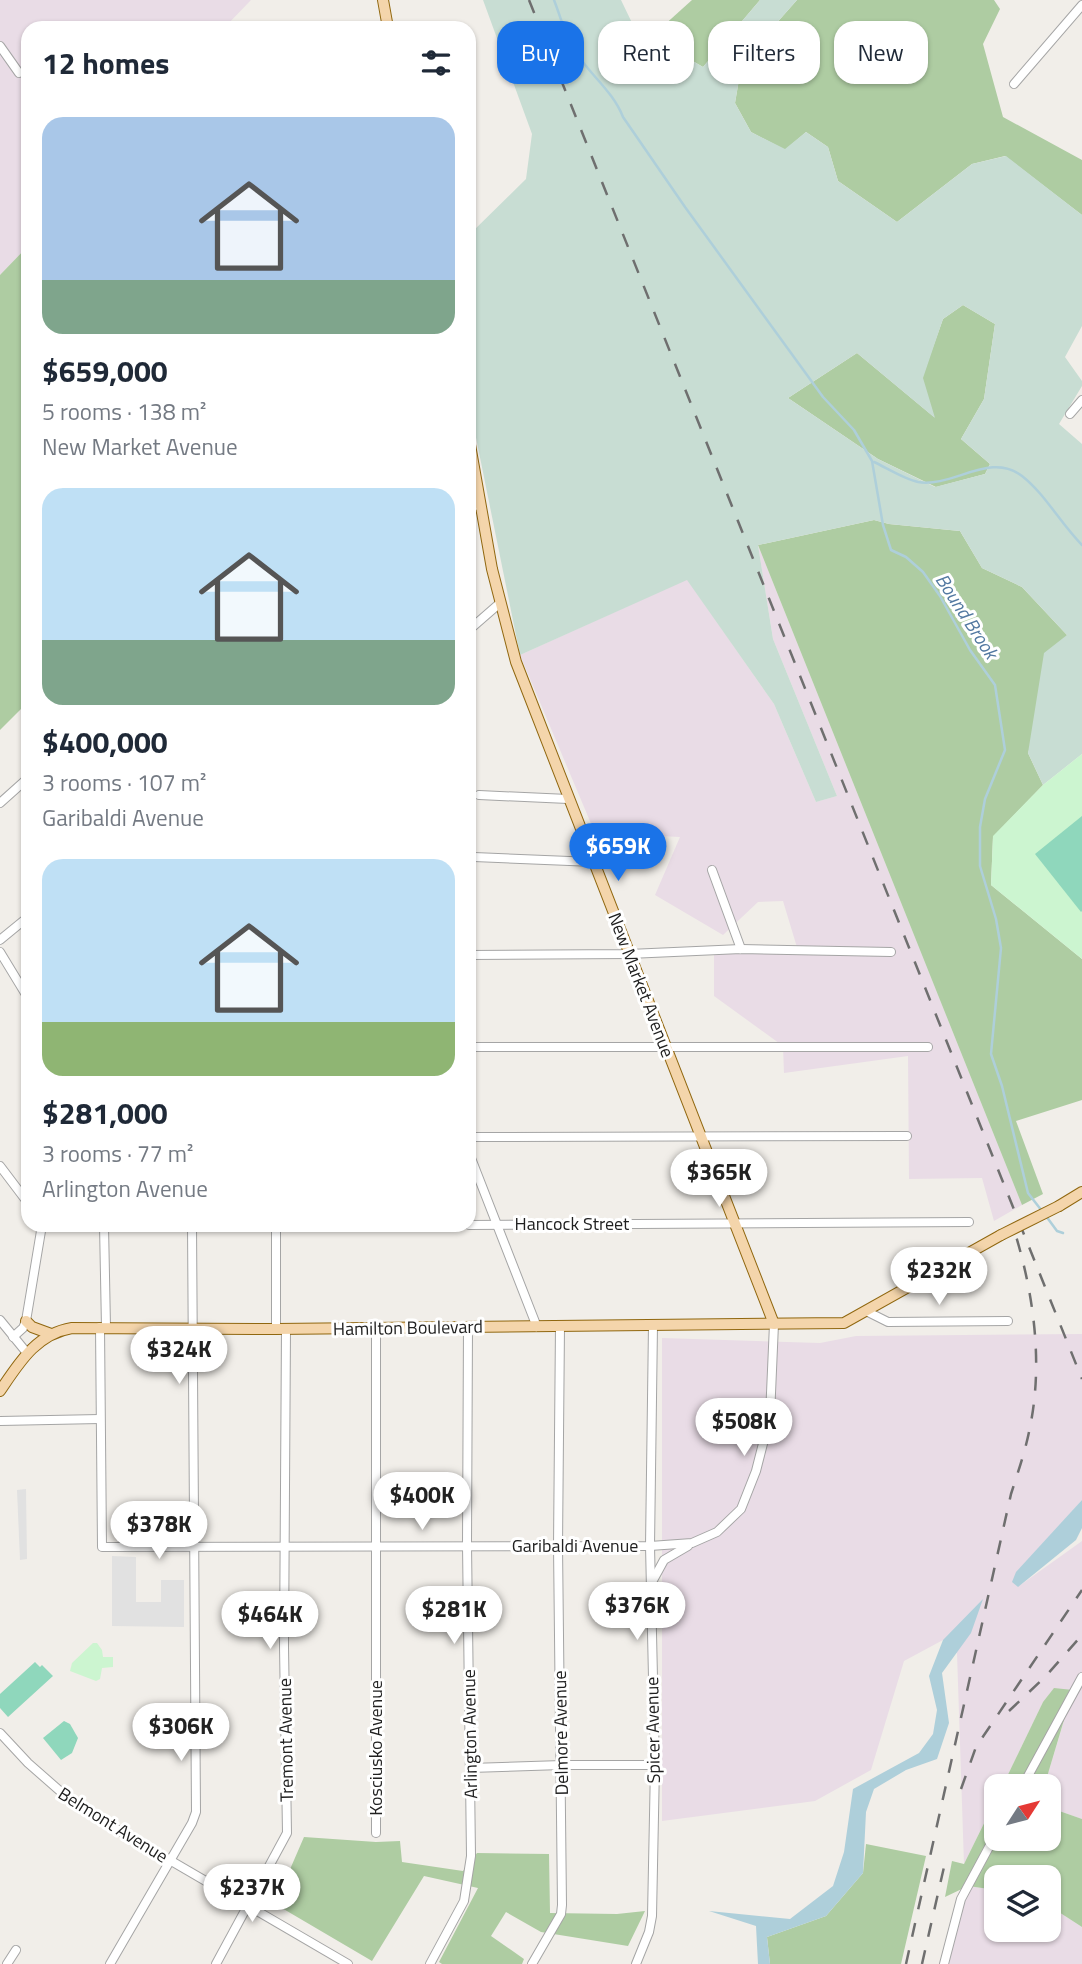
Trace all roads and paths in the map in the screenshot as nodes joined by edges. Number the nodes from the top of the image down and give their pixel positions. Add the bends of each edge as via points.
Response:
1 (383, 0) edge
2 (1082, 5) edge
3 (387, 21) edge
4 (0, 46) edge
5 (19, 73) dead end
6 (1014, 84) dead end
7 (1082, 400) edge
8 (1070, 414) dead end
9 (476, 478) edge
10 (480, 501) junction
11 (476, 505) edge
12 (500, 603) junction
13 (476, 624) edge
14 (21, 784) edge
15 (479, 796) dead end
16 (568, 799) junction
17 (0, 803) edge
18 (476, 857) edge
19 (594, 862) junction
20 (712, 870) dead end
21 (21, 923) edge
22 (0, 940) edge
23 (741, 949) junction
24 (0, 952) edge
25 (891, 952) dead end
26 (629, 954) junction
27 (476, 955) edge
28 (21, 986) edge
29 (476, 1047) edge
30 (666, 1047) junction
31 (928, 1047) dead end
32 (907, 1136) dead end
33 (476, 1137) edge
34 (701, 1137) junction
35 (0, 1166) edge
36 (476, 1172) edge
37 (1082, 1192) edge
38 (21, 1194) edge
39 (969, 1222) dead end
40 (735, 1223) junction
41 (476, 1225) edge
42 (496, 1225) junction
43 (41, 1232) edge
44 (104, 1232) edge
45 (192, 1232) edge
46 (276, 1232) edge
47 (866, 1311) junction
48 (0, 1320) edge
49 (26, 1321) junction
50 (1008, 1321) dead end
51 (774, 1324) junction
52 (653, 1325) junction
53 (537, 1326) junction
54 (560, 1326) junction
55 (103, 1327) junction
56 (192, 1327) junction
57 (468, 1327) junction
58 (376, 1328) junction
59 (281, 1329) junction
60 (51, 1334) junction
61 (13, 1337) junction
62 (27, 1353) junction
63 (0, 1391) edge
64 (100, 1419) junction
65 (0, 1420) edge
66 (692, 1543) junction
67 (467, 1545) junction
68 (194, 1546) junction
69 (284, 1546) junction
70 (558, 1546) junction
71 (650, 1546) junction
72 (377, 1547) junction
73 (651, 1585) junction
74 (1082, 1677) edge
75 (0, 1732) edge
76 (562, 1765) junction
77 (654, 1765) junction
78 (470, 1768) junction
79 (1029, 1774) edge
80 (376, 1833) dead end
81 (986, 1852) edge
82 (170, 1860) junction
83 (249, 1906) junction
84 (16, 1950) dead end
85 (332, 1955) junction
86 (7, 1964) edge
87 (110, 1964) edge
88 (216, 1964) edge
89 (327, 1964) edge
90 (348, 1964) edge
91 (430, 1964) edge
92 (532, 1964) edge
93 (636, 1964) edge
94 (944, 1964) edge

1 - 3 main road
2 - 6 street
4 - 5 street
7 - 8 street
9 - 10 main road, New Market Avenue
10 - 11 street
10 - 12 main road, New Market Avenue
12 - 13 street
12 - 16 main road, New Market Avenue via 516,662
14 - 17 street
15 - 16 street
16 - 19 main road, New Market Avenue
18 - 19 street
19 - 26 main road, New Market Avenue
20 - 23 street
21 - 22 street
23 - 25 street
23 - 26 street
24 - 28 street
26 - 27 street
26 - 30 main road, New Market Avenue
29 - 30 street
30 - 31 street
30 - 34 main road, New Market Avenue
32 - 34 street
33 - 34 street
34 - 40 main road, New Market Avenue
35 - 38 street
36 - 42 street
37 - 47 main road, bridge
39 - 40 street, Hancock Street
40 - 42 street, Hancock Street
40 - 51 main road, New Market Avenue
41 - 42 street, Hancock Street
42 - 53 street
43 - 49 street
44 - 55 street
45 - 56 street
46 - 59 street, Tremont Avenue
47 - 50 street via 888,1322
47 - 51 main road, Hamilton Boulevard via 844,1323
48 - 61 street
49 - 60 main road
49 - 61 street
51 - 52 main road, Hamilton Boulevard
51 - 66 street via 772,1399 756,1471 741,1509 717,1532
52 - 54 main road, Hamilton Boulevard
52 - 71 street, Spicer Avenue
53 - 54 main road, Hamilton Boulevard
53 - 57 main road, Hamilton Boulevard
54 - 70 street, Delmore Avenue
55 - 56 main road, Hamilton Boulevard
55 - 60 main road, Hamilton Boulevard
55 - 64 street
56 - 59 main road, Hamilton Boulevard
56 - 68 street
57 - 58 main road, Hamilton Boulevard
57 - 67 street, Arlington Avenue
58 - 59 main road, Hamilton Boulevard
58 - 72 street, Kosciusko Avenue
59 - 69 street, Tremont Avenue
60 - 62 main road, Hamilton Boulevard
61 - 62 street
62 - 63 main road, Hamilton Boulevard
64 - 65 street
64 - 68 street, Garibaldi Avenue via 102,1547
66 - 71 street, Garibaldi Avenue
66 - 73 street via 664,1560
67 - 70 street, Garibaldi Avenue
67 - 72 street, Garibaldi Avenue
67 - 78 street, Arlington Avenue
68 - 69 street, Garibaldi Avenue
68 - 82 street via 196,1812
69 - 72 street, Garibaldi Avenue
69 - 83 street, Tremont Avenue via 287,1833
70 - 71 street, Garibaldi Avenue
70 - 76 street, Delmore Avenue
71 - 73 street, Spicer Avenue
72 - 80 street, Kosciusko Avenue
73 - 77 street, Spicer Avenue
74 - 79 street
75 - 82 street, Belmont Avenue via 77,1806
76 - 77 street
76 - 78 street
76 - 92 street, Delmore Avenue via 561,1914
77 - 93 street, Spicer Avenue via 652,1916
78 - 91 street, Arlington Avenue via 467,1889
81 - 94 street via 961,1899
82 - 83 street, Belmont Avenue
82 - 87 street
83 - 85 street, Belmont Avenue
83 - 88 street, Tremont Avenue
84 - 86 street
85 - 89 street
85 - 90 street, Belmont Avenue

